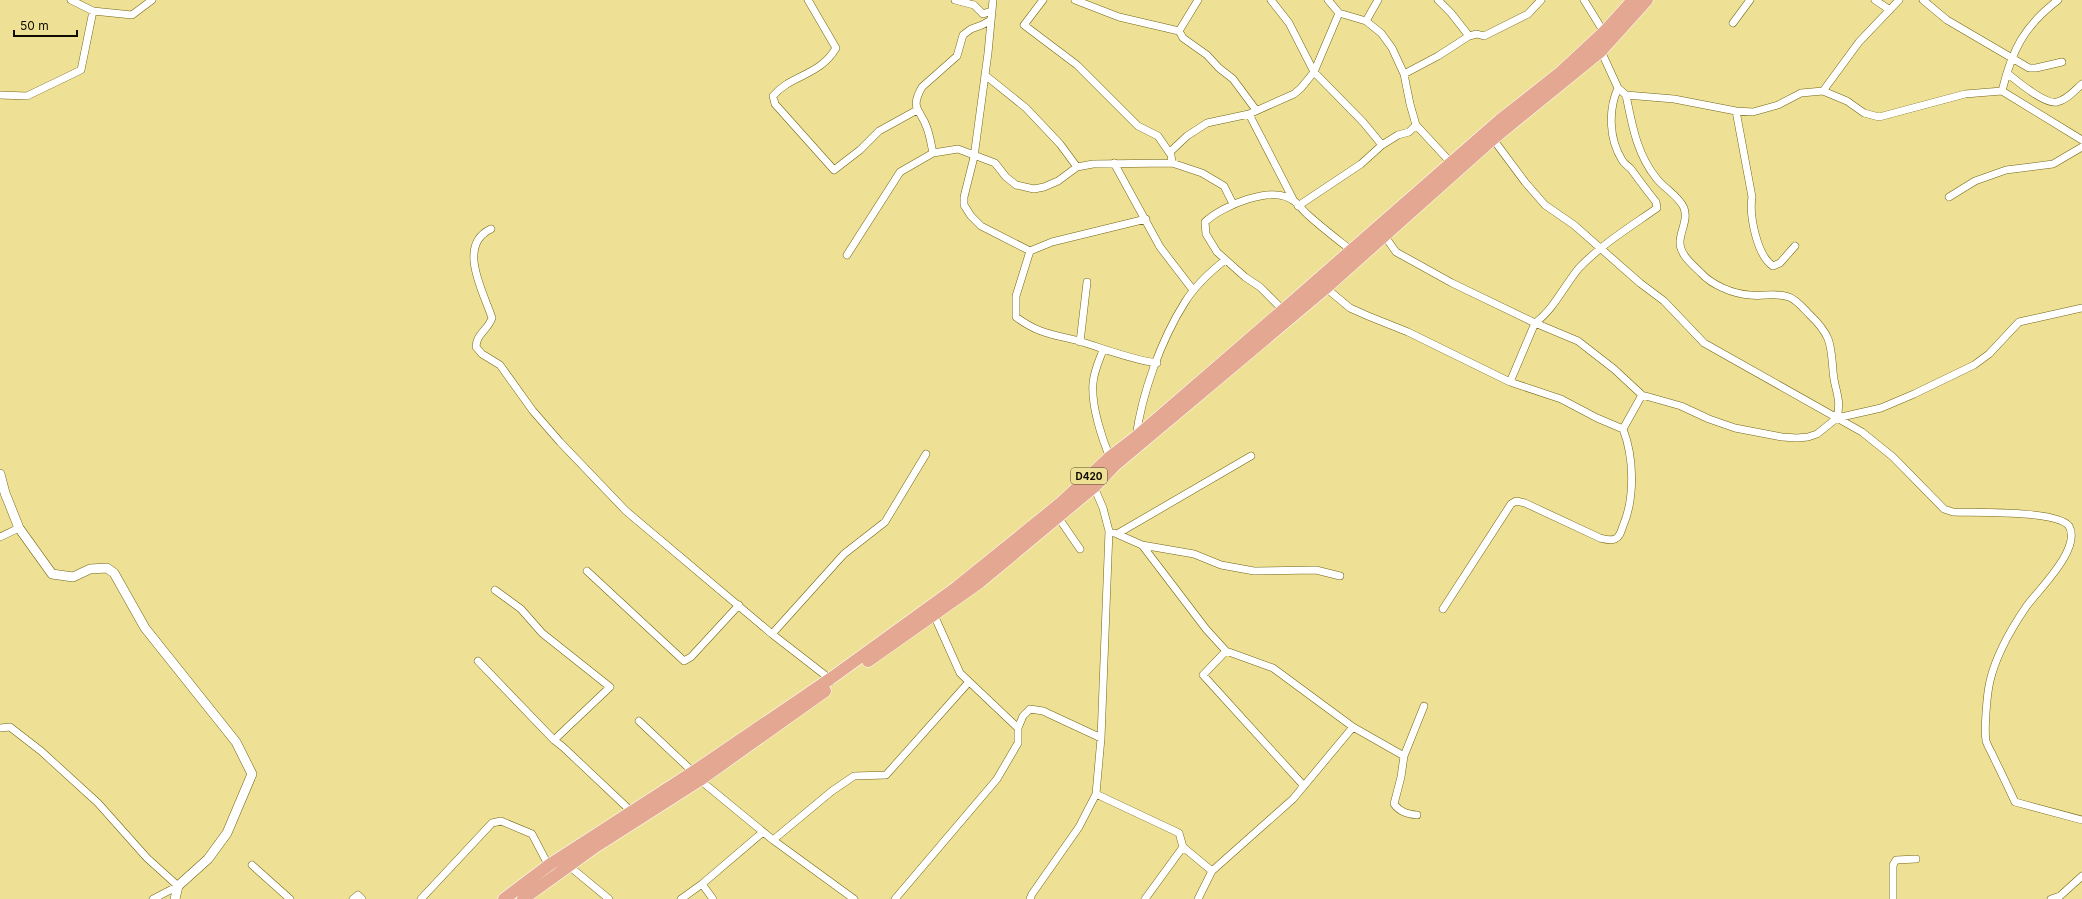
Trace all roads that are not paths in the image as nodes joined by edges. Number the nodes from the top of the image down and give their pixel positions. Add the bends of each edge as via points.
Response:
1 (71, 0) edge
2 (152, 0) edge
3 (808, 0) edge
4 (955, 0) edge
5 (993, 0) edge
6 (1043, 0) edge
7 (1076, 0) edge
8 (1198, 0) edge
9 (1271, 0) edge
10 (1328, 0) edge
11 (1378, 0) edge
12 (1438, 0) edge
13 (1541, 0) edge
14 (1584, 0) edge
15 (1633, 0) edge
16 (1647, 0) edge
17 (1750, 0) edge
18 (1875, 0) edge
19 (1899, 0) edge
20 (1923, 0) edge
21 (2058, 0) edge
22 (976, 2) edge
23 (1890, 10) junction
24 (93, 11) junction
25 (991, 11) junction
26 (1339, 13) junction
27 (991, 20) junction
28 (1366, 21) junction
29 (1733, 23) dead end
30 (1180, 31) junction
31 (1469, 36) junction
32 (1607, 36) junction
33 (1601, 50) junction
34 (2012, 58) junction
35 (2062, 62) dead end
36 (1314, 72) junction
37 (2007, 73) junction
38 (1404, 74) junction
39 (985, 75) junction
40 (2082, 84) edge
41 (1618, 88) junction
42 (1823, 91) junction
43 (2002, 91) junction
44 (0, 95) edge
45 (1626, 95) junction
46 (917, 110) junction
47 (1736, 111) junction
48 (1253, 112) junction
49 (1416, 125) junction
50 (1493, 139) junction
51 (2082, 140) edge
52 (1382, 145) junction
53 (2082, 146) edge
54 (1170, 152) junction
55 (934, 153) junction
56 (974, 157) junction
57 (1114, 163) junction
58 (1172, 163) junction
59 (1454, 166) junction
60 (1077, 167) junction
61 (1949, 197) dead end
62 (1296, 203) junction
63 (1233, 204) junction
64 (1146, 219) junction
65 (492, 229) dead end
66 (1384, 235) junction
67 (1795, 246) dead end
68 (1600, 248) junction
69 (1030, 251) junction
70 (1352, 251) junction
71 (847, 255) dead end
72 (1225, 260) junction
73 (1087, 282) dead end
74 (1326, 288) junction
75 (1193, 290) junction
76 (2082, 308) edge
77 (1283, 310) junction
78 (1535, 323) junction
79 (1080, 342) junction
80 (1103, 350) junction
81 (1156, 363) junction
82 (1510, 382) junction
83 (1642, 395) junction
84 (1837, 418) junction
85 (1623, 429) junction
86 (1136, 437) junction
87 (1135, 449) junction
88 (926, 454) dead end
89 (1251, 456) dead end
90 (1112, 462) junction
91 (0, 474) edge
92 (1094, 487) junction
93 (1058, 517) junction
94 (19, 528) junction
95 (1109, 530) junction
96 (1117, 534) junction
97 (0, 537) edge
98 (1142, 544) junction
99 (1080, 549) dead end
100 (587, 571) dead end
101 (1340, 576) dead end
102 (495, 590) dead end
103 (739, 605) junction
104 (1443, 609) dead end
105 (934, 615) junction
106 (772, 634) junction
107 (1226, 651) junction
108 (478, 661) dead end
109 (968, 683) junction
110 (830, 684) junction
111 (1424, 706) dead end
112 (639, 721) dead end
113 (0, 728) edge
114 (1018, 728) junction
115 (1353, 728) junction
116 (1101, 738) junction
117 (554, 740) junction
118 (1404, 756) junction
119 (696, 776) junction
120 (1304, 786) junction
121 (1096, 794) junction
122 (634, 815) junction
123 (1417, 815) dead end
124 (2082, 820) edge
125 (763, 832) junction
126 (773, 840) junction
127 (1183, 847) junction
128 (1916, 859) dead end
129 (252, 865) dead end
130 (549, 865) junction
131 (569, 866) junction
132 (1212, 871) junction
133 (554, 876) junction
134 (2082, 876) edge
135 (702, 884) junction
136 (178, 886) junction
137 (2059, 897) edge
138 (153, 899) edge
139 (175, 899) edge
140 (290, 899) edge
141 (353, 899) edge
142 (362, 899) edge
143 (421, 899) edge
144 (504, 899) edge
145 (523, 899) edge
146 (609, 899) edge
147 (680, 899) edge
148 (713, 899) edge
149 (854, 899) edge
150 (895, 899) edge
151 (1030, 899) edge
152 (1145, 899) edge
153 (1198, 899) edge
154 (1893, 899) edge
155 (2050, 899) edge

1 - 24 street
2 - 24 street via 132,15
3 - 46 street via 836,48 831,57 815,70 779,89 773,96 775,104 834,170 860,150 878,131
4 - 22 street
5 - 25 street
6 - 54 street via 1024,25 1076,65 1138,126 1158,136
7 - 30 street via 1119,17
8 - 30 street
9 - 36 street via 1289,23
10 - 26 street
11 - 28 street
12 - 31 street
13 - 31 street via 1528,14 1498,30 1484,36
14 - 32 street
15 - 32 highway, D420
16 - 32 highway, D420
17 - 29 street
18 - 23 street
19 - 23 street
20 - 34 street via 1948,20
21 - 34 street via 2027,28
22 - 25 street via 983,14
23 - 42 street via 1859,42
24 - 44 street via 81,70 27,96
25 - 27 street
26 - 28 street
26 - 36 street
27 - 39 street
27 - 46 street via 963,35 961,47 954,59 922,87 916,101
28 - 38 street via 1381,33 1392,48
30 - 48 street via 1183,38 1208,55 1233,79
31 - 38 street
32 - 33 highway, D420
32 - 59 highway, D420 via 1561,72
33 - 41 street
33 - 50 highway, D420
34 - 35 street via 2032,69
34 - 37 street
36 - 48 street via 1294,94
36 - 52 street
37 - 40 street via 2052,103 2064,99
37 - 43 street
38 - 49 street
39 - 56 street
39 - 60 street via 1032,114
41 - 45 street
41 - 68 street via 1611,111 1611,127 1618,153 1656,202 1657,208
42 - 43 street via 1847,101 1864,113 1880,117 1965,94
42 - 47 street via 1801,93 1764,110
43 - 51 street
45 - 47 street via 1674,99
45 - 84 street via 1641,154 1658,180 1675,195 1683,207 1685,223 1680,242 1686,258 1714,283 1751,296 1773,294 1790,297 1819,322 1829,340 1833,376 1840,405
46 - 55 street via 927,126
47 - 67 street via 1759,246 1767,262 1773,266 1780,263
48 - 54 street via 1207,123 1187,136
48 - 62 street
49 - 52 street via 1409,132 1398,135
49 - 59 street
50 - 59 highway, D420
50 - 68 street via 1545,206 1574,225
52 - 62 street via 1361,164
53 - 61 street via 2053,164 2006,170 1975,181
54 - 58 street
55 - 56 street via 958,149
55 - 71 street via 900,172
56 - 60 street via 995,163 1016,185 1034,189 1058,181
56 - 69 street via 964,205 982,226
57 - 58 street
57 - 60 street
57 - 64 street
58 - 63 street via 1202,173 1224,186
59 - 66 highway, D420
59 - 70 highway, D420
62 - 63 street via 1281,195 1267,195
62 - 70 street
63 - 72 street via 1204,222 1206,234
64 - 69 street via 1052,242
64 - 75 street via 1160,247
65 - 103 street via 483,234 476,246 475,275 492,318 476,339 476,347 500,365 555,437 626,511
66 - 74 highway, D420
66 - 78 street via 1396,252 1452,283
68 - 78 street via 1579,269 1544,317
68 - 84 street via 1676,311 1704,343
69 - 79 street via 1016,296 1016,317 1040,332
70 - 77 highway, D420
72 - 75 street
72 - 77 street via 1260,287
73 - 79 street
74 - 82 street via 1350,308 1408,332
74 - 87 highway, D420
75 - 81 street via 1172,327
76 - 84 street via 2019,322 1990,354 1974,365 1881,408
77 - 86 highway, D420
78 - 82 street
78 - 83 street via 1578,341
79 - 80 street
80 - 81 street
80 - 90 street via 1095,370 1093,385 1102,437
81 - 86 street via 1140,413
82 - 85 street via 1561,399
83 - 84 street via 1681,406 1735,428 1782,437 1808,437 1824,430
83 - 85 street
84 - 124 street via 1881,446 1944,509 1953,512 2032,514 2062,520 2070,527 2071,541 2065,559 2026,607 1995,664 1986,712 1986,741 2015,802
85 - 104 street via 1629,450 1631,494 1620,535 1615,539 1600,538 1516,501 1511,504
86 - 87 street
86 - 90 highway, D420
87 - 90 highway, D420
88 - 106 street via 885,522 844,554
89 - 96 street
90 - 92 highway, D420
90 - 110 highway, D420 via 957,587
91 - 94 street
92 - 93 highway, D420
92 - 95 street
93 - 99 street
93 - 105 highway, D420 via 980,582
94 - 97 street
94 - 136 street via 52,574 73,577 90,569 107,568 114,573 145,628 236,742 252,774 227,833 208,859
95 - 96 street
95 - 116 street
96 - 98 street
98 - 101 street via 1194,554 1221,565 1254,570 1316,570
98 - 107 street via 1206,629
100 - 103 street via 684,661 691,657
102 - 117 street via 521,609 542,633 610,687
103 - 106 street
105 - 109 street via 960,673
105 - 110 highway, D420
106 - 110 street
107 - 115 street via 1273,668
107 - 120 street via 1203,675
108 - 117 street
109 - 114 street
109 - 126 street via 886,776 854,776 832,790
110 - 119 highway, D420
111 - 118 street
112 - 119 street
113 - 136 street via 10,727 40,751 98,803 147,858
114 - 116 street via 1023,716 1030,709 1043,711
114 - 150 street via 1018,743 997,779
115 - 118 street
115 - 120 street
116 - 121 street
117 - 122 street
118 - 123 street via 1394,804 1398,809
119 - 122 highway, D420
119 - 125 street
120 - 132 street via 1293,799
121 - 127 street via 1179,833
121 - 151 street via 1078,827
122 - 130 highway, D420
122 - 131 highway, D420
125 - 126 street
125 - 135 street
126 - 149 street
127 - 132 street
127 - 152 street
128 - 154 street via 1896,860 1893,865
129 - 140 street
130 - 133 street
130 - 143 street via 532,834 501,821 492,823
130 - 144 highway, D420
131 - 133 highway, D420
131 - 146 street
132 - 153 street
133 - 145 highway, D420
134 - 137 street
135 - 147 street
135 - 148 street
136 - 138 street
136 - 139 street
137 - 155 street
141 - 142 street via 358,895

